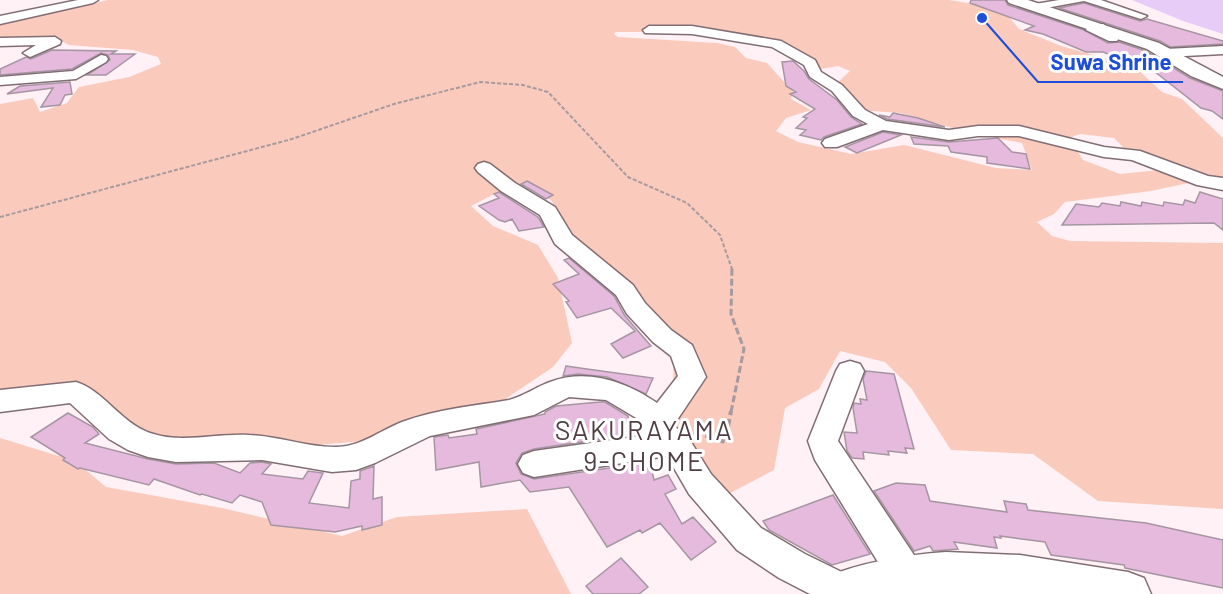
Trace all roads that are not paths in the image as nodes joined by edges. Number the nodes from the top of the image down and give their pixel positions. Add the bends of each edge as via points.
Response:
1 (93, 0) edge
2 (1014, 0) edge
3 (1080, 0) edge
4 (1089, 0) edge
5 (1035, 7) junction
6 (0, 20) edge
7 (1148, 27) dead end
8 (649, 30) dead end
9 (0, 42) edge
10 (1165, 47) junction
11 (1223, 50) edge
12 (30, 53) dead end
13 (100, 60) dead end
14 (0, 81) edge
15 (1223, 84) edge
16 (882, 125) junction
17 (831, 142) dead end
18 (484, 168) dead end
19 (1223, 184) edge
20 (850, 371) dead end
21 (0, 401) edge
22 (668, 432) junction
23 (534, 464) dead end
24 (907, 576) junction
25 (841, 593) edge
26 (1128, 594) edge

1 - 6 street
2 - 5 main road
3 - 5 street
4 - 7 street via 1141,16 1123,18
5 - 10 main road via 1108,33
8 - 16 street via 692,30 776,44 810,63 815,74 837,88 859,113
9 - 12 street via 55,41
10 - 11 street
10 - 15 main road via 1197,72
13 - 14 street via 76,75
16 - 17 street
16 - 19 street via 949,135 1018,131 1134,156
18 - 22 street via 508,188 548,211 563,239 625,291 663,336 683,351 693,377
20 - 24 street via 823,441 826,452
21 - 22 street via 76,392 100,417 147,445 175,450 238,446 320,459 352,458 373,452 435,422 527,406 570,386 614,392
22 - 23 street
22 - 25 street via 700,484 749,539
24 - 25 main road
24 - 26 main road via 994,573

